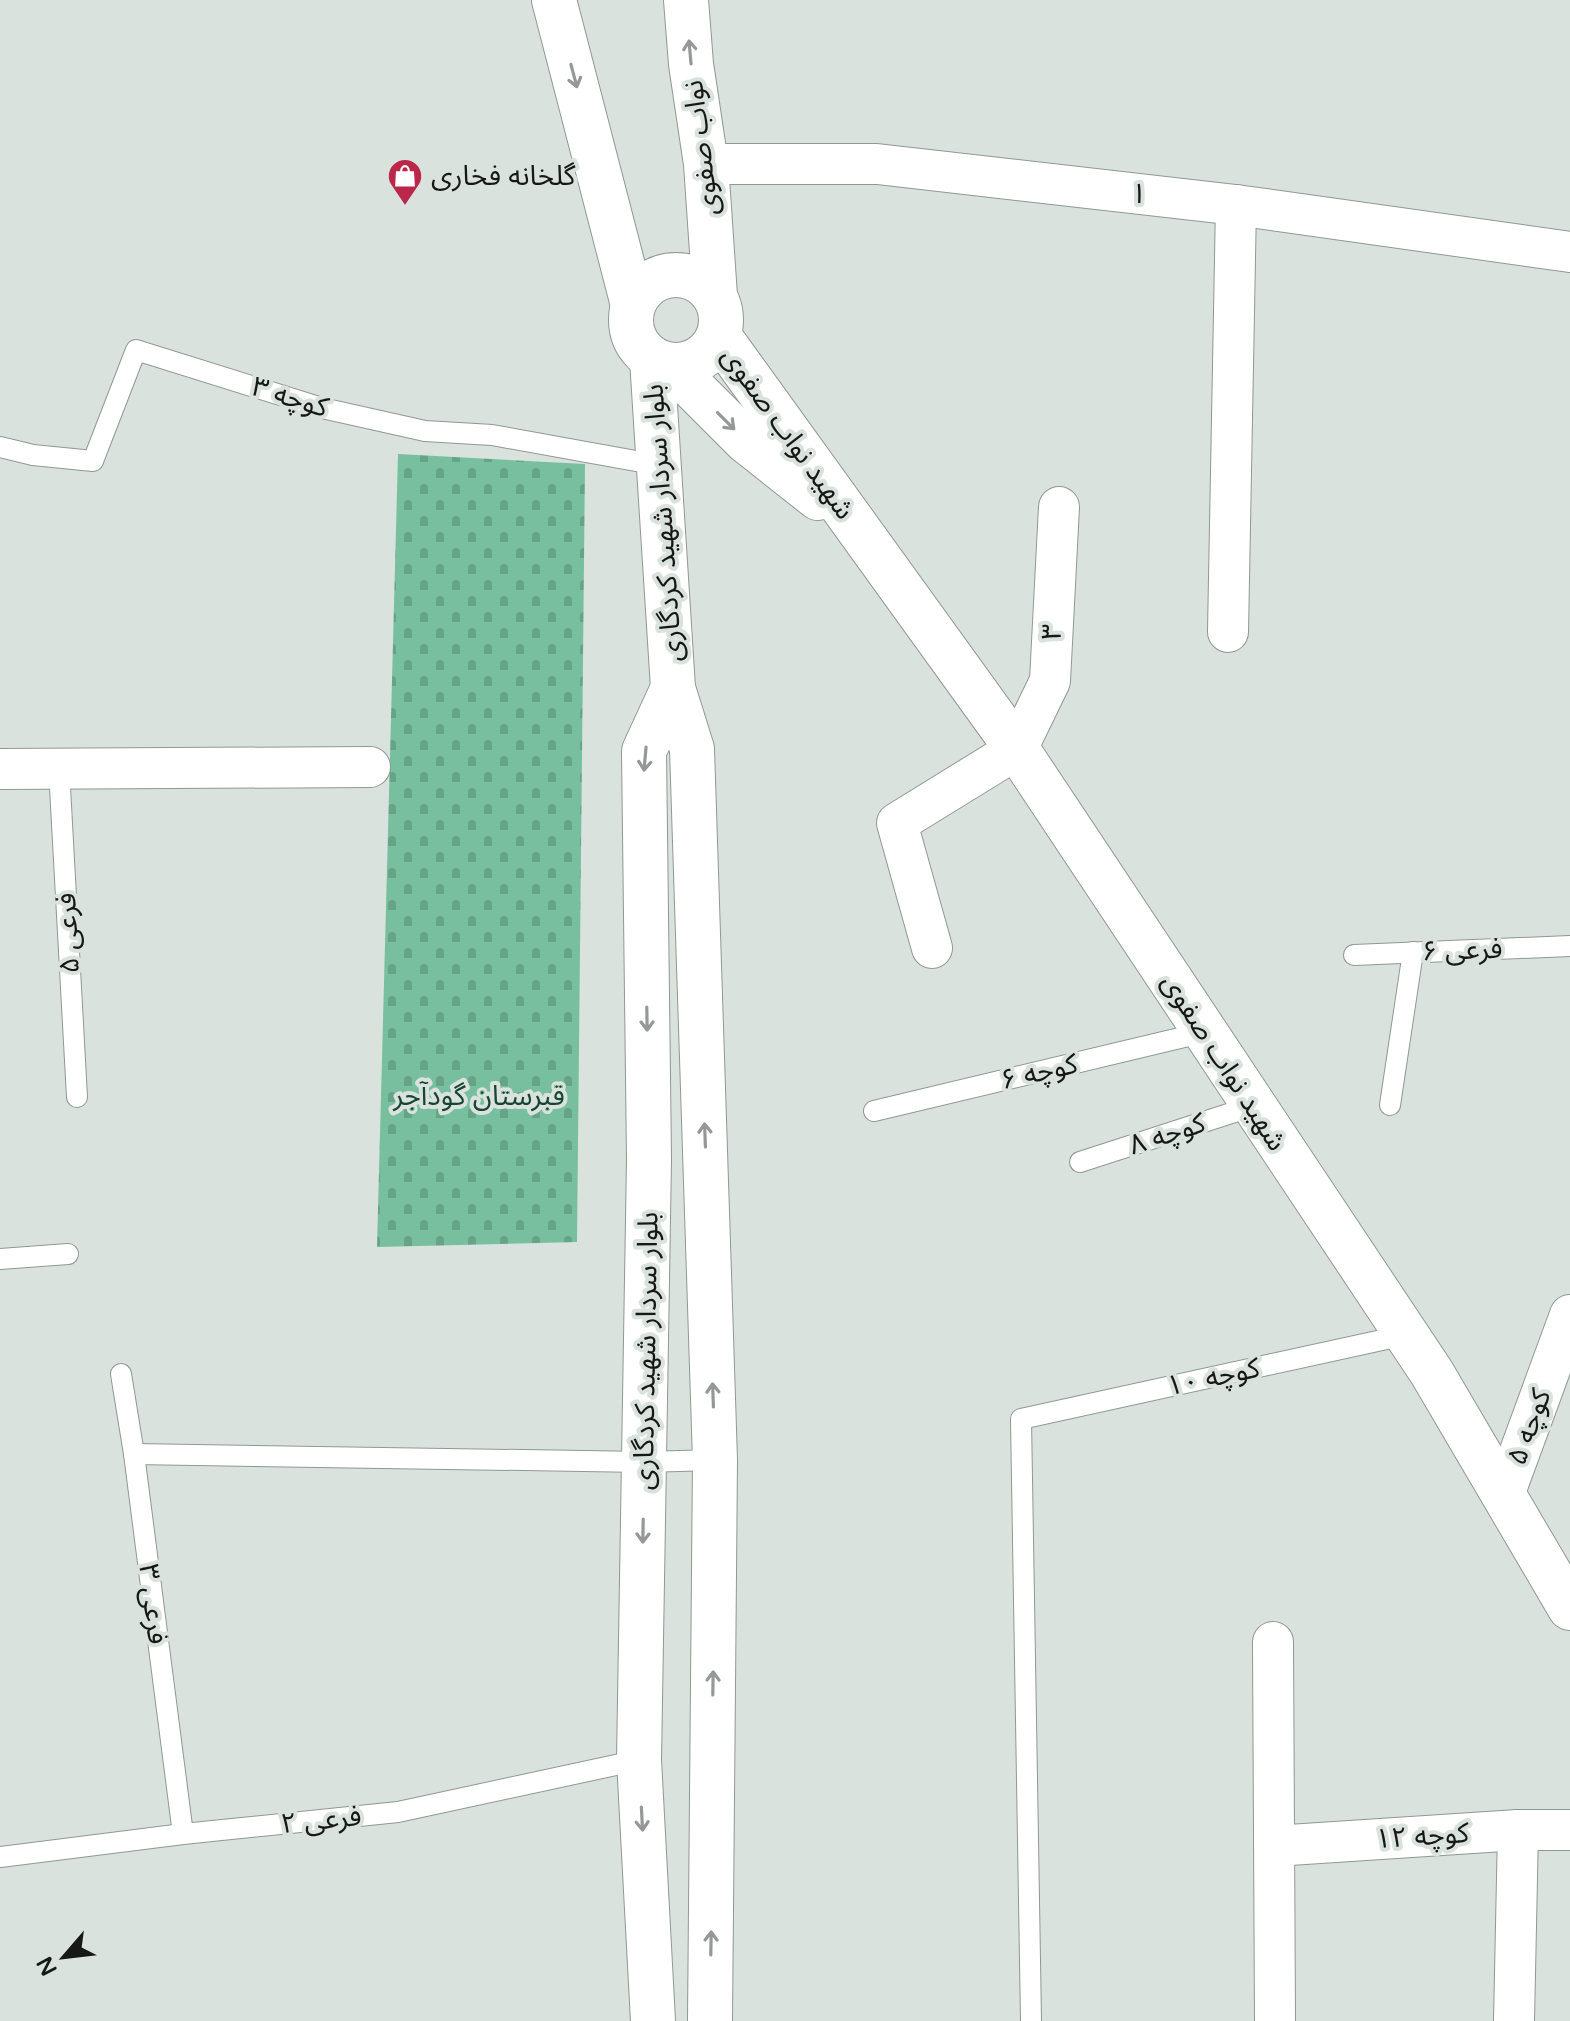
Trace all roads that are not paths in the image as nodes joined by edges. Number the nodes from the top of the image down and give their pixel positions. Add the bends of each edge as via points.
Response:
1 (554, 0) edge
2 (686, 0) edge
3 (706, 164) junction
4 (1236, 205) junction
5 (1570, 252) edge
6 (633, 305) junction
7 (717, 316) junction
8 (662, 362) junction
9 (0, 447) edge
10 (658, 465) junction
11 (1059, 507) dead end
12 (857, 530) junction
13 (1228, 632) dead end
14 (673, 688) junction
15 (1017, 749) junction
16 (370, 767) dead end
17 (0, 769) edge
18 (59, 769) junction
19 (1570, 946) edge
20 (932, 948) dead end
21 (1413, 952) junction
22 (1354, 955) dead end
23 (1205, 1032) junction
24 (77, 1097) dead end
25 (1390, 1105) dead end
26 (1253, 1106) junction
27 (874, 1111) dead end
28 (1080, 1162) dead end
29 (68, 1254) dead end
30 (0, 1259) edge
31 (1570, 1315) edge
32 (1405, 1335) junction
33 (121, 1374) dead end
34 (134, 1454) junction
35 (715, 1460) junction
36 (644, 1462) junction
37 (1504, 1495) junction
38 (1570, 1608) edge
39 (1273, 1642) dead end
40 (639, 1760) junction
41 (1518, 1830) junction
42 (1570, 1830) edge
43 (183, 1834) junction
44 (1274, 1846) junction
45 (0, 1857) edge
46 (653, 2021) edge
47 (710, 2021) edge
48 (1031, 2021) edge
49 (1275, 2021) edge
50 (1514, 2021) edge

1 -> 6 street
3 -> 2 street, نواب صفوی
3 - 4 street, ۱ via 877,164
3 - 7 street, نواب صفوی
4 - 5 street, ۱
4 - 13 street
6 - 7 street via 644,288 661,277 681,275 700,282
6 - 8 street via 631,326 638,345
7 - 8 street via 709,353 691,364
7 - 12 street, شهید نواب صفوی
8 - 10 street, بلوار سردار شهید کردگاری
8 -> 12 street, شهید نواب صفوی via 746,441
9 - 10 lane, کوچه ۳ via 93,461 136,350 322,408 425,431 492,435
10 - 14 street, بلوار سردار شهید کردگاری
11 - 15 street, ۳ via 1050,681
12 - 15 street, شهید نواب صفوی
35 -> 14 street, بلوار سردار شهید کردگاری via 692,749
14 -> 36 street, بلوار سردار شهید کردگاری via 644,751 649,1159
15 - 20 street via 897,823
15 - 23 street, شهید نواب صفوی
16 - 18 street
17 - 18 street
18 - 24 lane, فرعی ۵
19 - 21 lane, فرعی ۶
21 - 22 lane, فرعی ۶
21 - 25 lane
23 - 26 street, شهید نواب صفوی
23 - 27 lane, کوچه ۶
26 - 28 lane, کوچه ۸
26 - 32 street, شهید نواب صفوی
29 - 30 lane
31 - 37 street, کوچه ۵
32 - 37 street, شهید نواب صفوی
32 - 48 lane, کوچه ۱۰ via 1021,1419
33 - 34 lane, فرعی ۳
34 - 36 lane
34 - 43 lane, فرعی ۳
35 - 36 lane
47 -> 35 street, بلوار سردار شهید کردگاری
36 -> 40 street, بلوار سردار شهید کردگاری
37 - 38 street, شهید نواب صفوی
39 - 44 street
40 - 43 lane, فرعی ۲ via 398,1812
40 -> 46 street, بلوار سردار شهید کردگاری
41 - 42 street, کوچه ۱۲
41 - 44 street, کوچه ۱۲
41 - 50 street
43 - 45 lane, فرعی ۲
44 - 49 street

